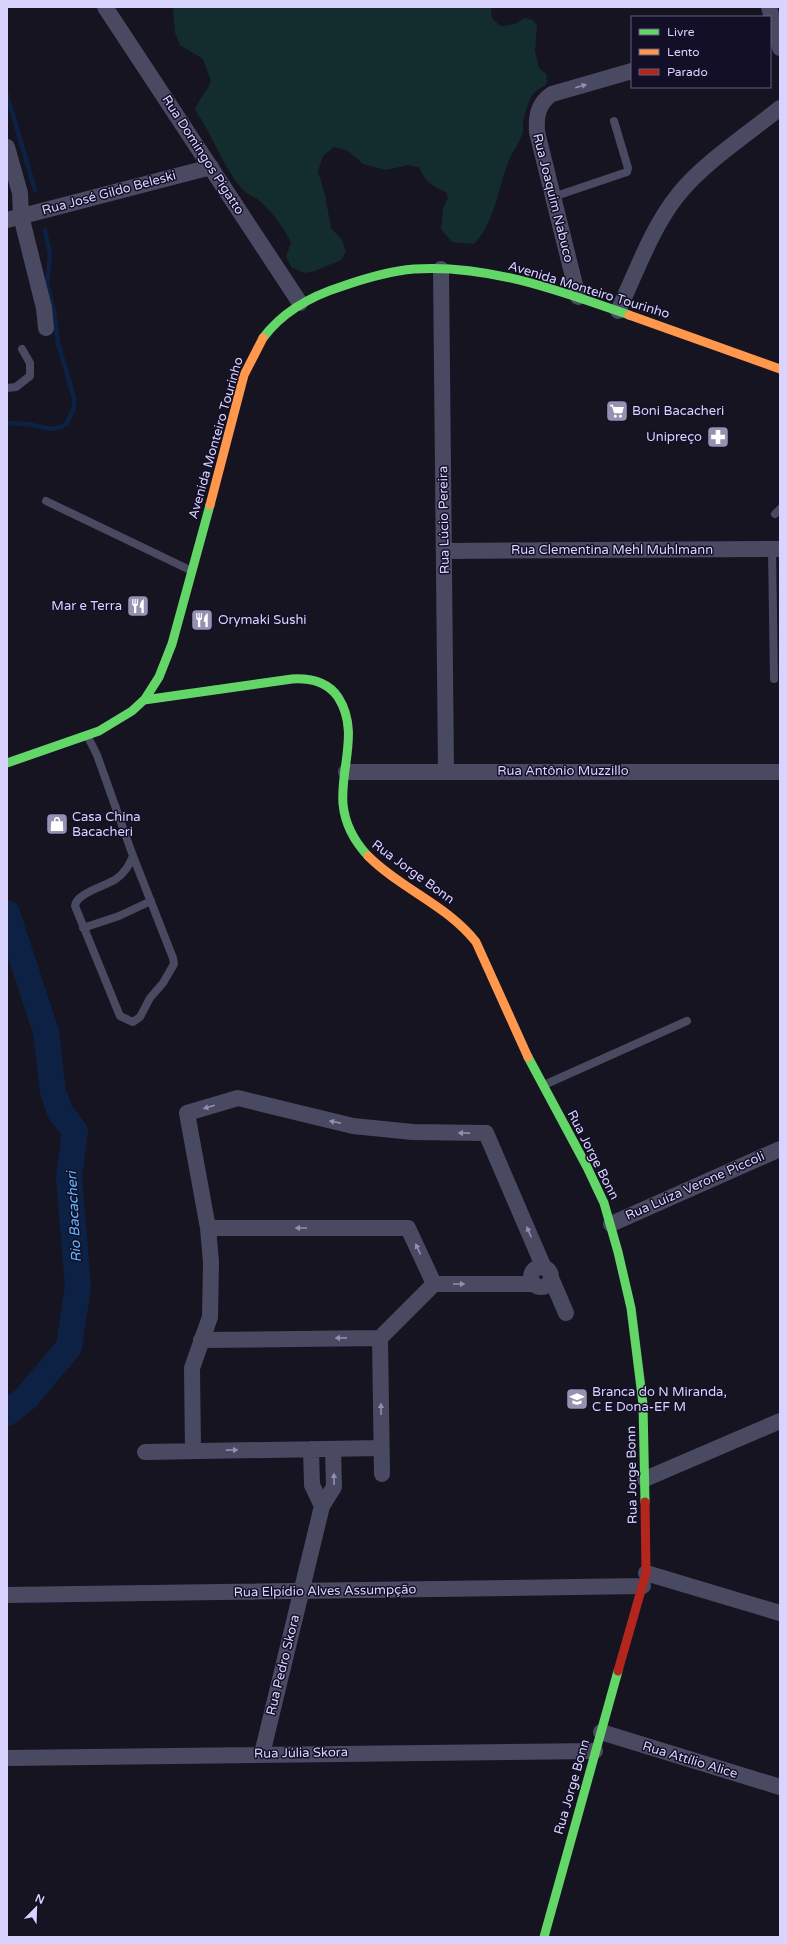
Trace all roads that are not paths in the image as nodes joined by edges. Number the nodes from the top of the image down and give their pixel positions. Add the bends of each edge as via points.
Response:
1 (105, 7) edge
2 (771, 19) edge
3 (773, 31) edge
4 (780, 48) edge
5 (631, 71) edge
6 (780, 108) edge
7 (614, 122) dead end
8 (7, 147) edge
9 (212, 166) junction
10 (553, 197) junction
11 (14, 218) edge
12 (441, 269) junction
13 (578, 297) junction
14 (300, 303) junction
15 (618, 311) junction
16 (46, 328) dead end
17 (22, 349) dead end
18 (780, 369) edge
19 (7, 388) edge
20 (46, 501) dead end
21 (776, 549) edge
22 (444, 551) junction
23 (193, 572) junction
24 (774, 679) dead end
25 (144, 700) junction
26 (88, 736) junction
27 (33, 753) junction
28 (7, 755) edge
29 (7, 762) edge
30 (446, 771) junction
31 (346, 772) junction
32 (780, 772) edge
33 (134, 856) junction
34 (152, 901) junction
35 (83, 928) junction
36 (687, 1021) dead end
37 (542, 1086) junction
38 (780, 1149) edge
39 (610, 1224) junction
40 (208, 1228) junction
41 (548, 1273) junction
42 (434, 1284) junction
43 (566, 1313) dead end
44 (380, 1338) junction
45 (201, 1340) junction
46 (780, 1421) edge
47 (381, 1448) junction
48 (311, 1449) junction
49 (333, 1449) junction
50 (193, 1451) junction
51 (145, 1452) dead end
52 (382, 1474) dead end
53 (645, 1479) junction
54 (322, 1506) junction
55 (644, 1579) junction
56 (301, 1591) junction
57 (7, 1595) edge
58 (780, 1613) edge
59 (601, 1732) junction
60 (595, 1751) junction
61 (262, 1754) junction
62 (7, 1758) edge
63 (780, 1787) edge
64 (544, 1937) edge

1 - 9 street, Rua Domingos Pigatto
2 - 3 street
3 - 4 street
10 -> 5 street, Rua Joaquim Nabuco via 536,132 536,120 544,99 552,94
6 - 15 street via 678,194 657,229
7 - 10 lane via 627,172
8 - 11 street via 20,193
9 - 11 street, Rua José Gildo Beleski
9 - 14 street, Rua Domingos Pigatto
10 - 13 street, Rua Joaquim Nabuco
11 - 16 street via 44,308
12 - 13 street, Avenida Monteiro Tourinho via 500,276
12 - 14 street, Avenida Monteiro Tourinho via 403,271 378,276
12 - 22 street, Rua Lúcio Pereira
13 - 15 street, Avenida Monteiro Tourinho
14 - 23 street, Avenida Monteiro Tourinho via 271,327 249,363
15 - 18 street, Avenida Monteiro Tourinho
17 - 19 lane via 30,363 30,376 16,387
20 - 23 lane
21 - 22 street, Rua Clementina Mehl Muhlmann
21 - 24 lane
22 - 30 street, Rua Lúcio Pereira
23 - 25 street, Avenida Monteiro Tourinho via 169,655
25 - 26 street, Avenida Monteiro Tourinho via 118,720
25 - 31 street, Rua Jorge Bonn via 288,679 306,678 320,681 338,697 348,721
26 - 27 street, Avenida Monteiro Tourinho
26 - 33 lane
27 - 28 street, Avenida Monteiro Tourinho
27 - 29 street, Avenida Monteiro Tourinho
30 - 31 street, Rua Antônio Muzzillo
30 - 32 street, Rua Antônio Muzzillo
31 - 37 street, Rua Jorge Bonn via 344,815 353,837 370,859 454,918 476,942 510,1021
33 - 34 lane
33 - 35 lane via 125,872 116,880 89,892 75,903
34 - 35 lane
34 - 35 lane via 174,964 140,1017 133,1022 120,1016
36 - 37 lane
37 - 39 street, Rua Jorge Bonn via 597,1187
38 - 39 street, Rua Luíza Verone Piccoli
39 - 53 street, Rua Jorge Bonn via 629,1301 636,1343
41 -> 40 street via 486,1133 413,1132 353,1126 238,1098 187,1113
42 -> 40 street via 408,1228
40 - 45 street via 211,1309
42 -> 41 street via 533,1284 533,1271 538,1268
41 - 43 street
42 - 44 street
44 -> 45 street
47 -> 44 street
45 - 50 street via 192,1368
46 - 53 street
47 - 49 street
47 - 52 street
48 - 49 street
50 -> 48 street
48 - 54 street via 312,1485
54 -> 49 street, Rua Pedro Skora via 334,1487
50 - 51 street
53 - 55 street, Rua Jorge Bonn
54 - 56 street, Rua Pedro Skora
55 - 56 street, Rua Elpídio Alves Assumpção
55 - 58 street, Rua Elpídio Alves Assumpção
55 - 59 street, Rua Jorge Bonn
56 - 57 street, Rua Elpídio Alves Assumpção
56 - 61 street, Rua Pedro Skora
59 - 60 street, Rua Jorge Bonn
59 - 63 street, Rua Attílio Alice
60 - 61 street, Rua Júlia Skora
60 - 64 street, Rua Jorge Bonn
61 - 62 street, Rua Júlia Skora

